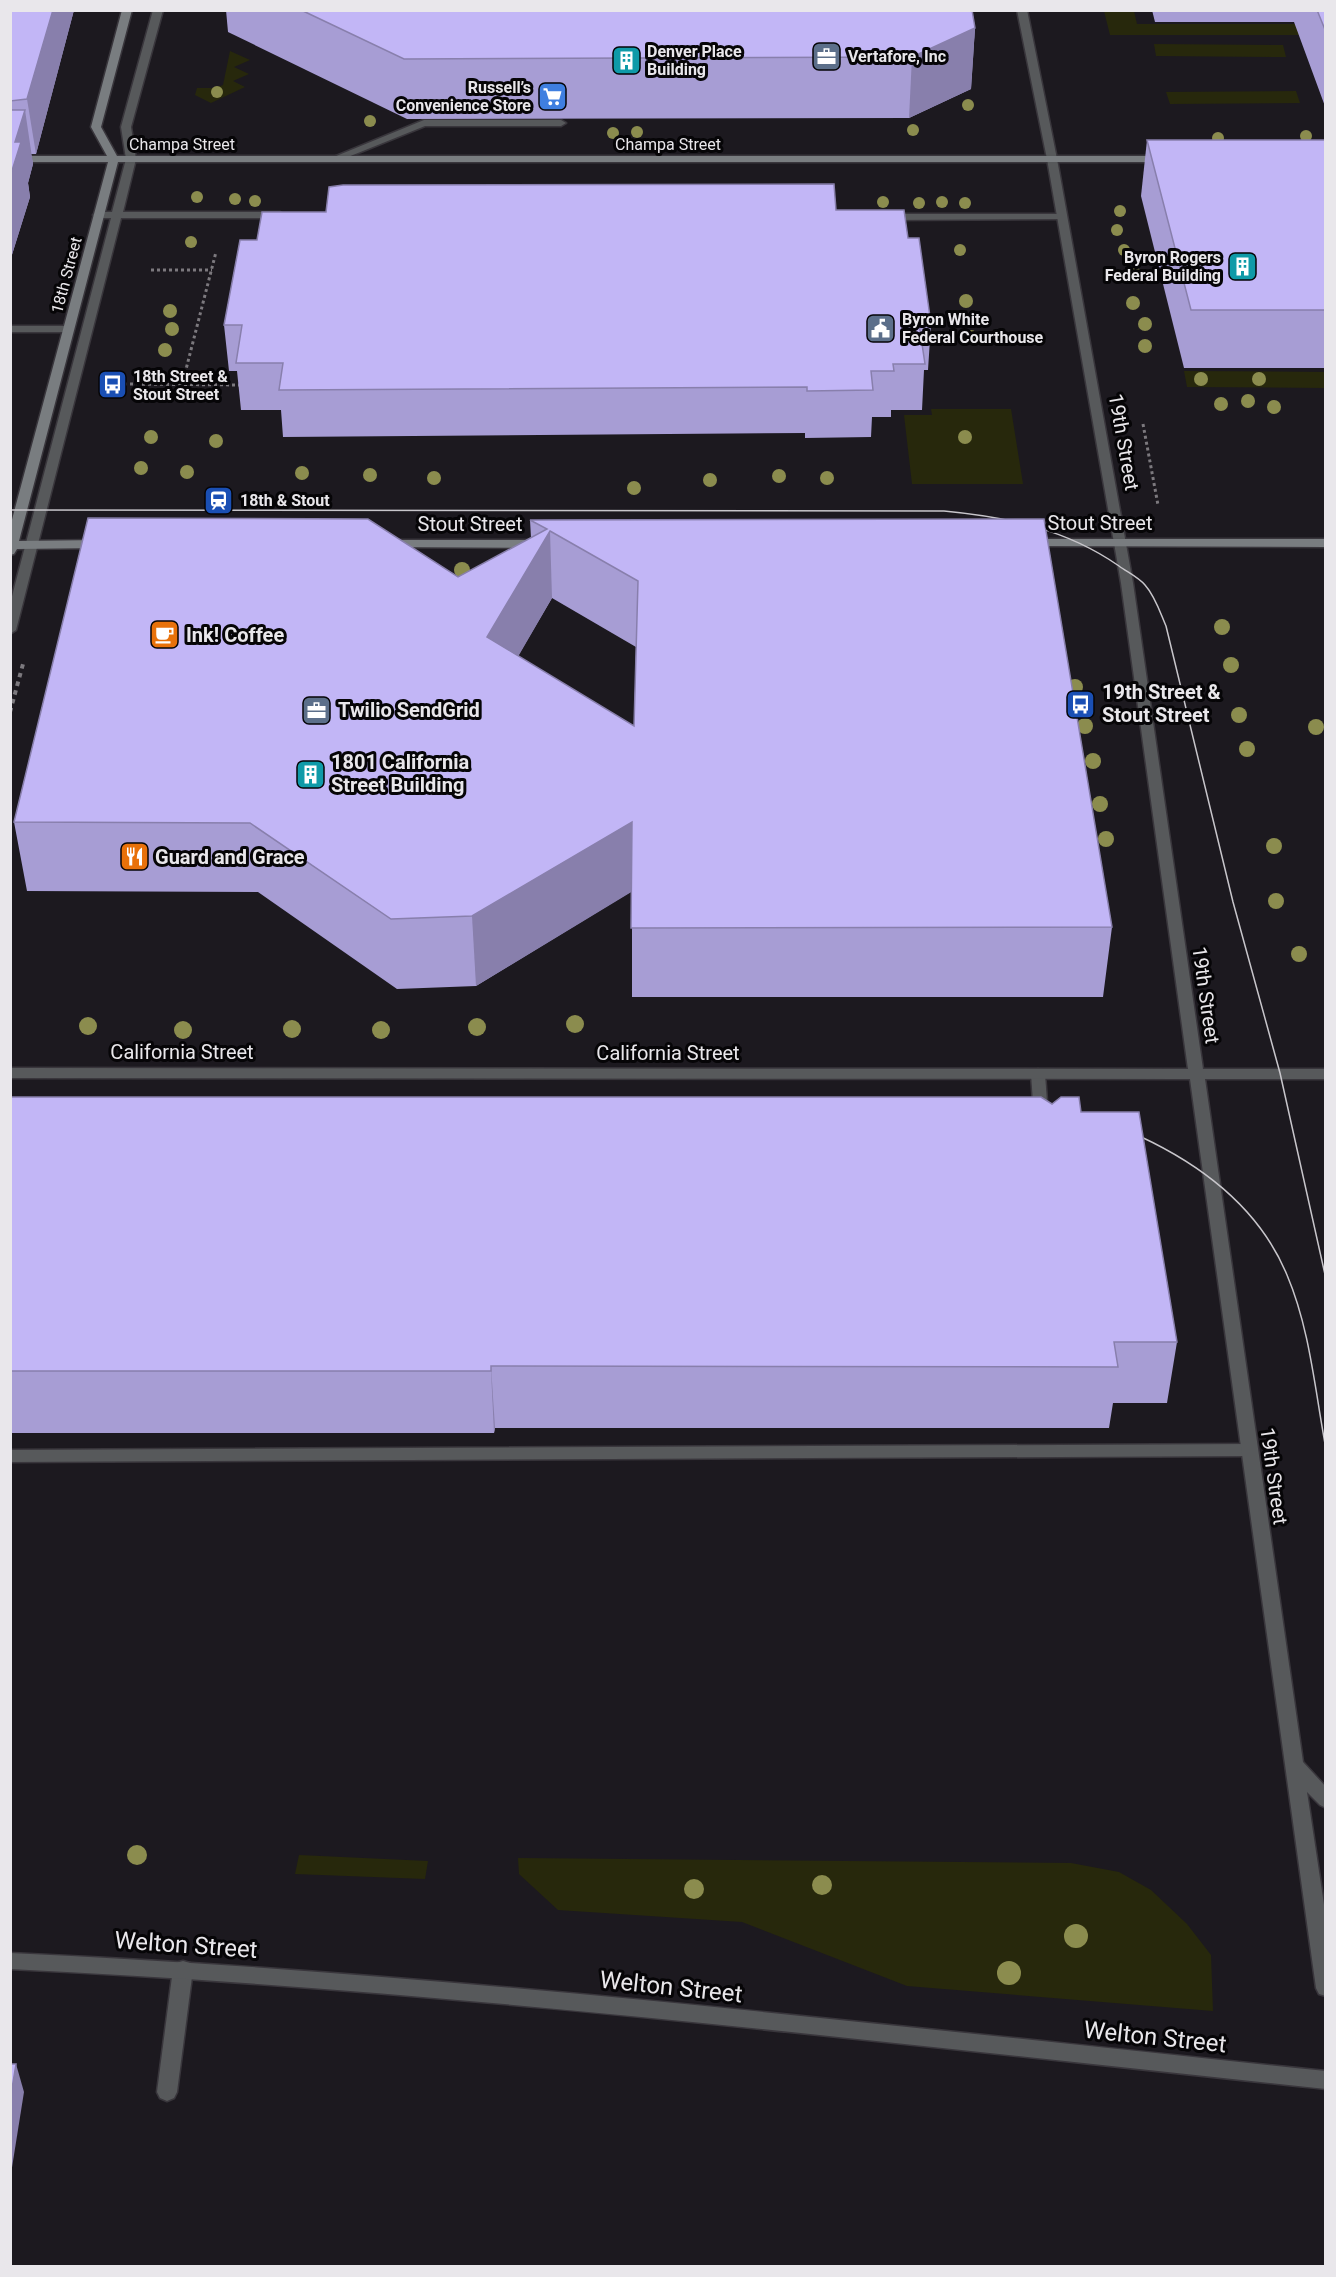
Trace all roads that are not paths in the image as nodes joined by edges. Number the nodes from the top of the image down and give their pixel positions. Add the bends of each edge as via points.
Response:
1 (127, 10) edge
2 (158, 10) edge
3 (1022, 10) edge
4 (561, 123) edge
5 (10, 159) edge
6 (114, 159) junction
7 (131, 159) junction
8 (334, 159) junction
9 (1052, 159) junction
10 (1174, 159) edge
11 (98, 215) junction
12 (117, 215) junction
13 (289, 216) edge
14 (877, 217) edge
15 (1062, 217) junction
16 (10, 329) edge
17 (69, 329) junction
18 (1012, 543) edge
19 (1121, 543) junction
20 (1326, 543) edge
21 (33, 544) junction
22 (110, 544) edge
23 (372, 544) edge
24 (551, 544) dead end
25 (11, 547) edge
26 (10, 630) edge
27 (10, 1073) edge
28 (1197, 1073) junction
29 (1038, 1074) junction
30 (1326, 1074) edge
31 (1043, 1135) edge
32 (1249, 1450) junction
33 (10, 1456) edge
34 (1293, 1763) junction
35 (1326, 1800) edge
36 (10, 1961) edge
37 (183, 1969) junction
38 (1326, 1988) edge
39 (1326, 2080) edge
40 (167, 2092) dead end

1 - 6 main road via 96,127
2 - 7 street via 126,127
3 - 9 street, 19th Street
4 - 8 street via 424,123
5 - 6 main road, Champa Street
6 - 7 main road, Champa Street
6 - 11 main road, 18th Street
7 - 8 main road, Champa Street
7 - 12 street
8 - 9 main road, Champa Street
9 - 10 main road, Champa Street
9 - 15 street, 19th Street
11 - 12 street
11 - 17 main road, 18th Street
12 - 13 street
12 - 21 street
14 - 15 street
15 - 19 street, 19th Street
16 - 17 street
17 - 25 main road, 18th Street
18 - 19 main road, Stout Street
19 - 20 main road, Stout Street
19 - 28 street, 19th Street
21 - 22 main road
21 - 25 main road
21 - 26 street
23 - 24 main road, Stout Street
27 - 29 street, California Street
28 - 29 street, California Street
28 - 30 street, California Street
28 - 32 street, 19th Street
29 - 31 street
32 - 33 street
32 - 34 street, 19th Street
34 - 35 street
34 - 38 street, 19th Street
36 - 37 street, Welton Street
37 - 39 street, Welton Street via 458,1990
37 - 40 street

